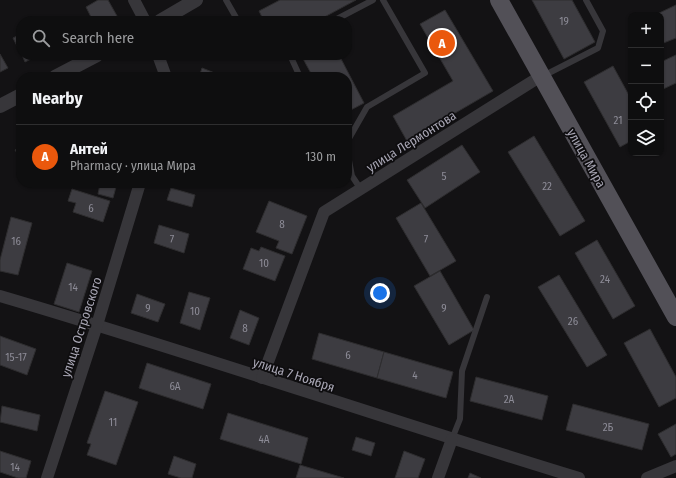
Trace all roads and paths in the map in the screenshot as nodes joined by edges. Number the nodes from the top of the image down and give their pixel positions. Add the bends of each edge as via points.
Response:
1 (134, 0) edge
2 (196, 0) edge
3 (226, 0) edge
4 (373, 0) edge
5 (383, 0) edge
6 (499, 0) edge
7 (586, 0) edge
8 (142, 16) edge
9 (169, 16) edge
10 (235, 16) edge
11 (343, 16) edge
12 (87, 60) edge
13 (160, 60) edge
14 (292, 60) edge
15 (65, 72) edge
16 (164, 72) edge
17 (298, 72) edge
18 (542, 76) junction
19 (16, 98) edge
20 (0, 106) edge
21 (352, 133) edge
22 (352, 176) edge
23 (138, 188) edge
24 (360, 188) junction
25 (0, 296) edge
26 (486, 297) dead end
27 (676, 317) edge
28 (97, 325) junction
29 (262, 378) junction
30 (452, 439) junction
31 (676, 466) edge
32 (47, 478) edge
33 (438, 478) edge
34 (579, 478) edge
35 (647, 478) edge

1 - 8 street
2 - 9 street
3 - 10 lane
4 - 11 lane
5 - 21 lane via 425,73 367,107
6 - 18 main road, улица Мира
7 - 18 lane via 603,31 598,48
12 - 15 street
13 - 16 street
14 - 17 lane
18 - 24 street, улица Лермонтова
18 - 27 main road, улица Мира
19 - 20 street
22 - 24 lane
23 - 28 street, улица Островского
24 - 29 street, улица Лермонтова via 324,212
25 - 28 street, улица 7 Ноября
26 - 30 lane via 462,371 460,419
28 - 29 street, улица 7 Ноября
28 - 32 street, улица Островского
29 - 30 street, улица 7 Ноября
30 - 33 street
30 - 34 street, улица 7 Ноября
31 - 35 street

